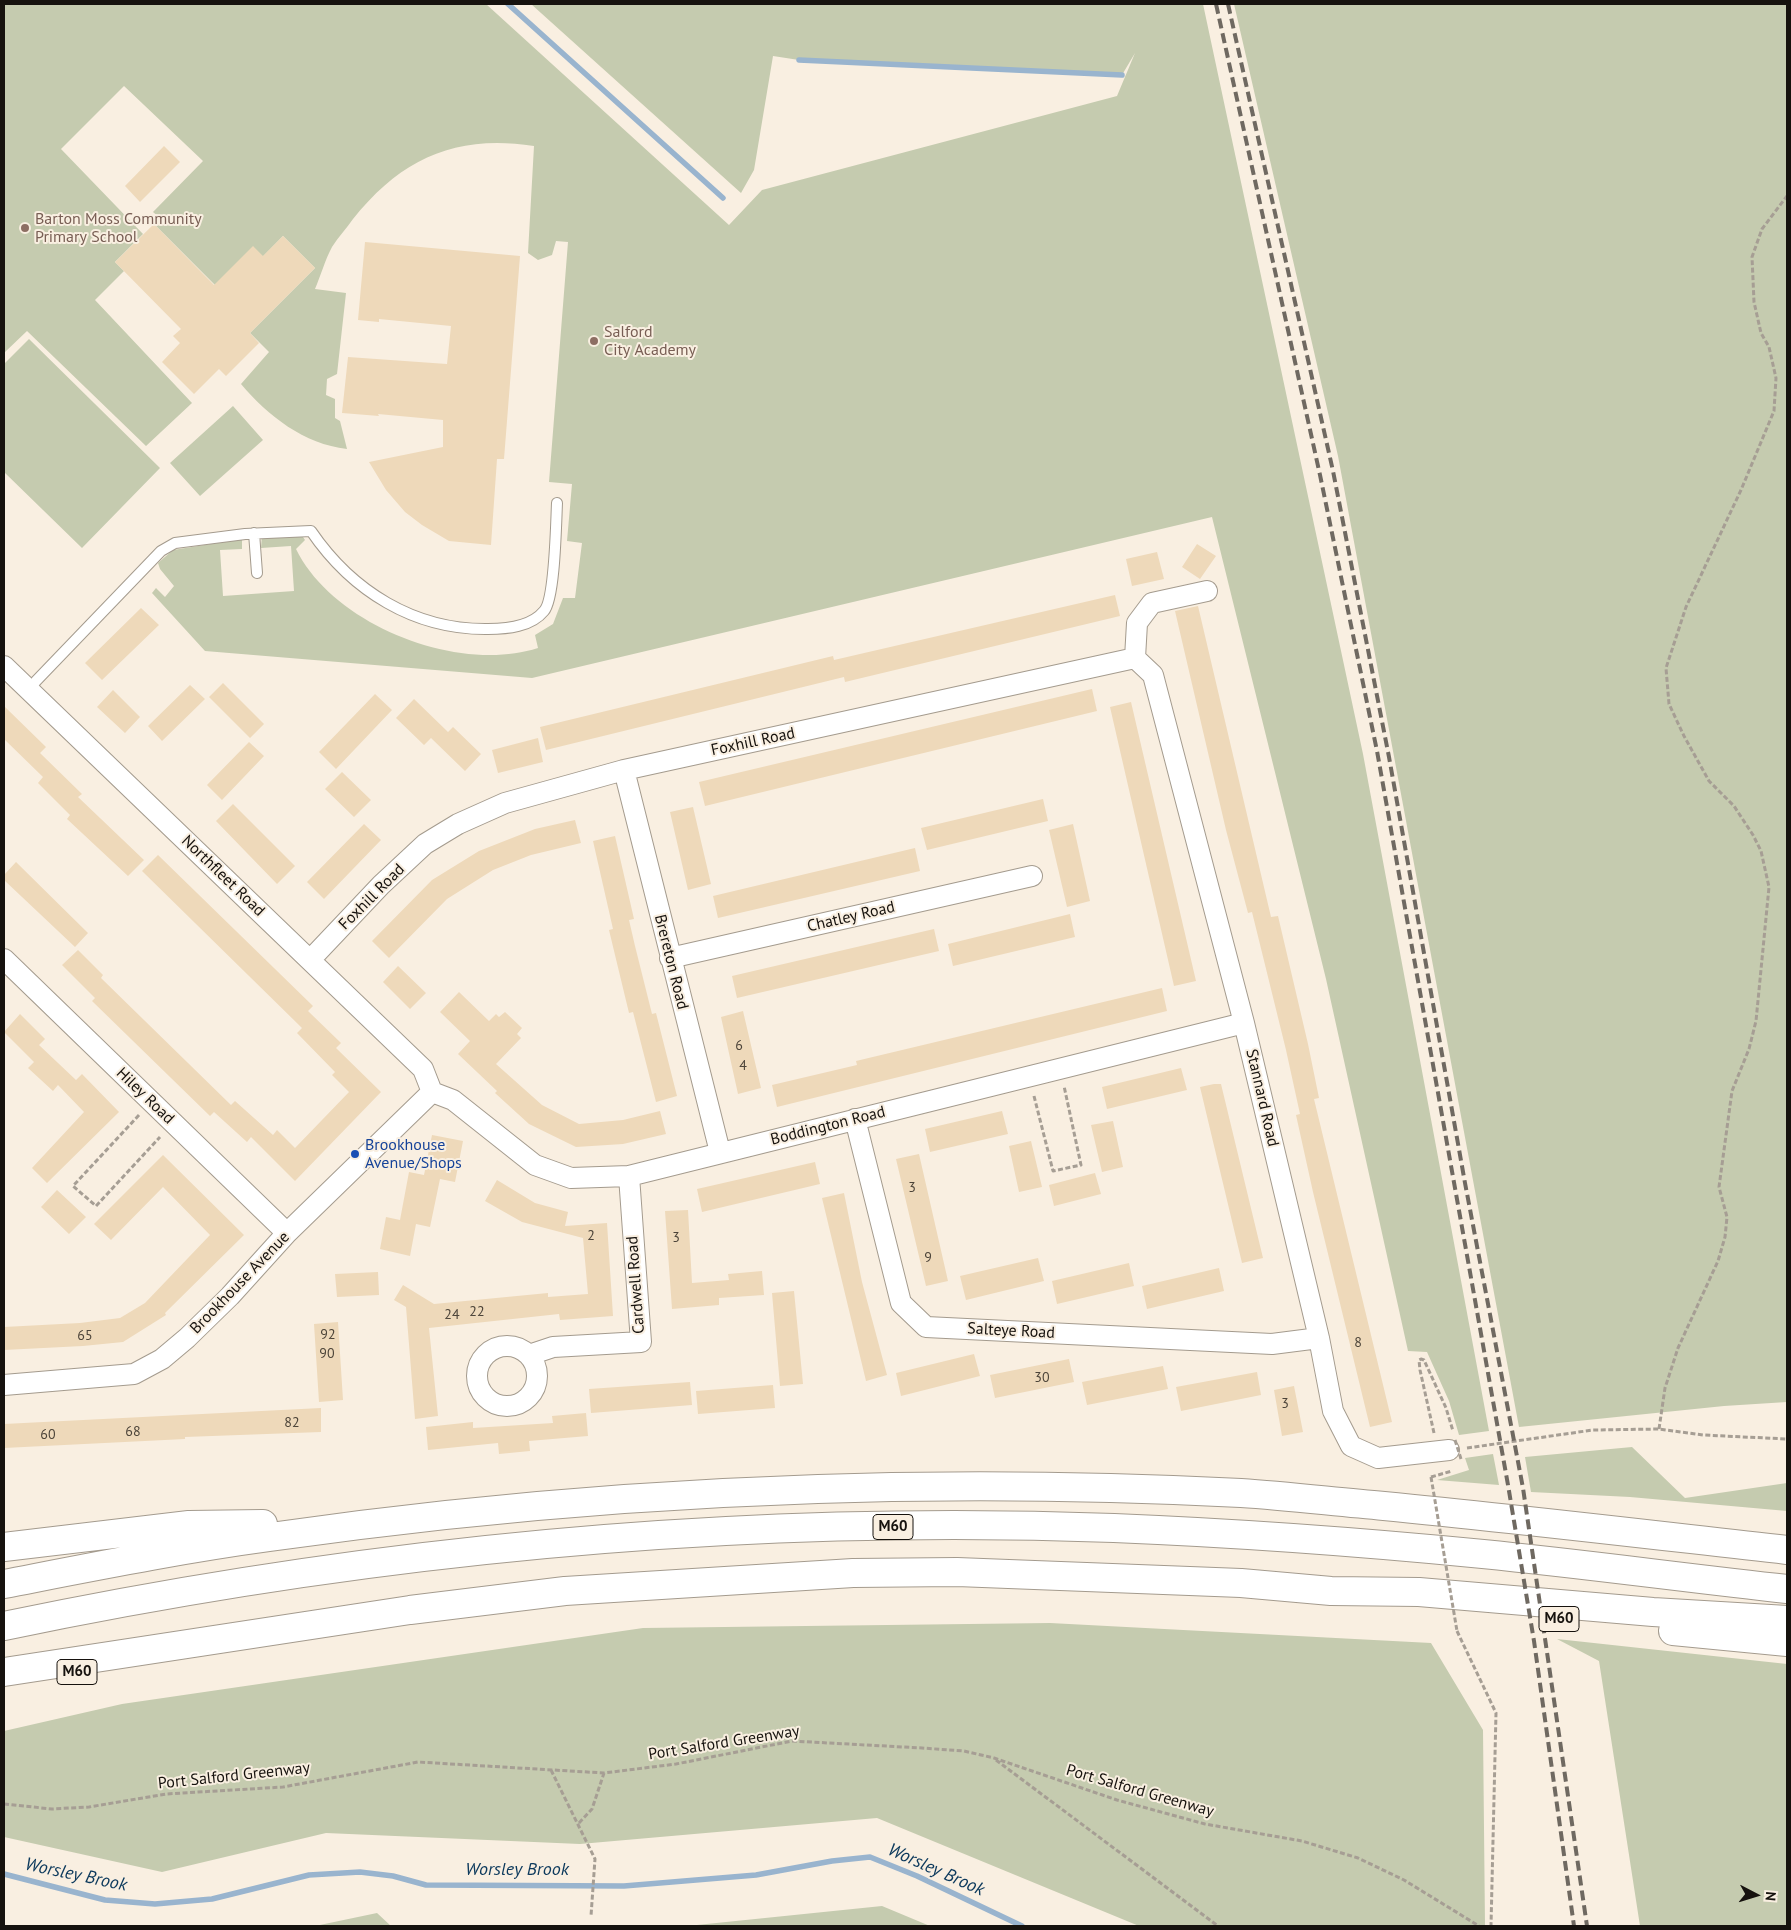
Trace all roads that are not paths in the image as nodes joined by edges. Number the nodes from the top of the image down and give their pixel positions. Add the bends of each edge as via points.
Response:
1 (557, 503) dead end
2 (254, 534) junction
3 (257, 574) dead end
4 (1207, 591) dead end
5 (1135, 658) junction
6 (4, 666) edge
7 (29, 691) junction
8 (624, 770) junction
9 (1032, 876) dead end
10 (670, 958) junction
11 (4, 959) edge
12 (310, 960) junction
13 (1244, 1023) junction
14 (432, 1092) junction
15 (855, 1119) junction
16 (720, 1152) junction
17 (629, 1176) junction
18 (287, 1233) junction
19 (1319, 1338) junction
20 (529, 1355) dead end
21 (4, 1385) edge
22 (1451, 1450) road end
23 (356, 1526) junction
24 (1787, 1540) edge
25 (1731, 1544) junction
26 (4, 1547) edge
27 (1787, 1550) edge
28 (4, 1584) edge
29 (1787, 1589) edge
30 (1332, 1590) junction
31 (1787, 1620) edge
32 (4, 1626) edge
33 (1787, 1642) edge
34 (149, 1651) junction
35 (4, 1672) edge
36 (4, 1692) edge

1 - 2 lane via 553,575 546,610 534,620 509,630 472,630 407,614 354,580 327,554 311,530
2 - 3 lane
2 - 7 lane via 175,543 161,551
4 - 5 street via 1152,603 1137,623
5 - 8 street, Foxhill Road
5 - 13 street, Stannard Road via 1153,675
6 - 7 street, Northfleet Road
7 - 12 street, Northfleet Road
8 - 10 street, Brereton Road
8 - 12 street, Foxhill Road via 505,803 458,824 419,850
9 - 10 street, Chatley Road
10 - 16 street, Brereton Road
11 - 18 street, Hiley Road
12 - 14 street, Northfleet Road via 423,1068
13 - 15 street, Boddington Road
13 - 19 street, Stannard Road
14 - 17 street, Boddington Road via 453,1100 534,1165 571,1178
14 - 18 street, Brookhouse Avenue
15 - 16 street, Boddington Road
15 - 19 street, Salteye Road via 901,1303 926,1327 1272,1344
16 - 17 street, Boddington Road
17 - 20 street, Cardwell Road via 641,1342 553,1347
18 - 21 street, Brookhouse Avenue via 187,1338 141,1371
19 - 22 street, Stannard Road via 1333,1411 1351,1446 1378,1458
23 - 25 highway via 480,1511 674,1495 847,1488 1113,1488 1246,1493
23 - 26 highway via 189,1525
23 - 28 highway via 266,1537
24 - 25 highway
25 - 27 highway
29 - 32 highway, M60 via 1484,1554 1243,1535 1112,1528 850,1527 660,1535 485,1550 262,1579
30 - 31 highway, M60 via 1419,1592
30 - 33 highway, M60 via 1419,1605
30 - 34 highway, M60 via 1211,1581 957,1572 776,1576 566,1591 410,1610
34 - 35 highway
34 - 36 highway, M60

